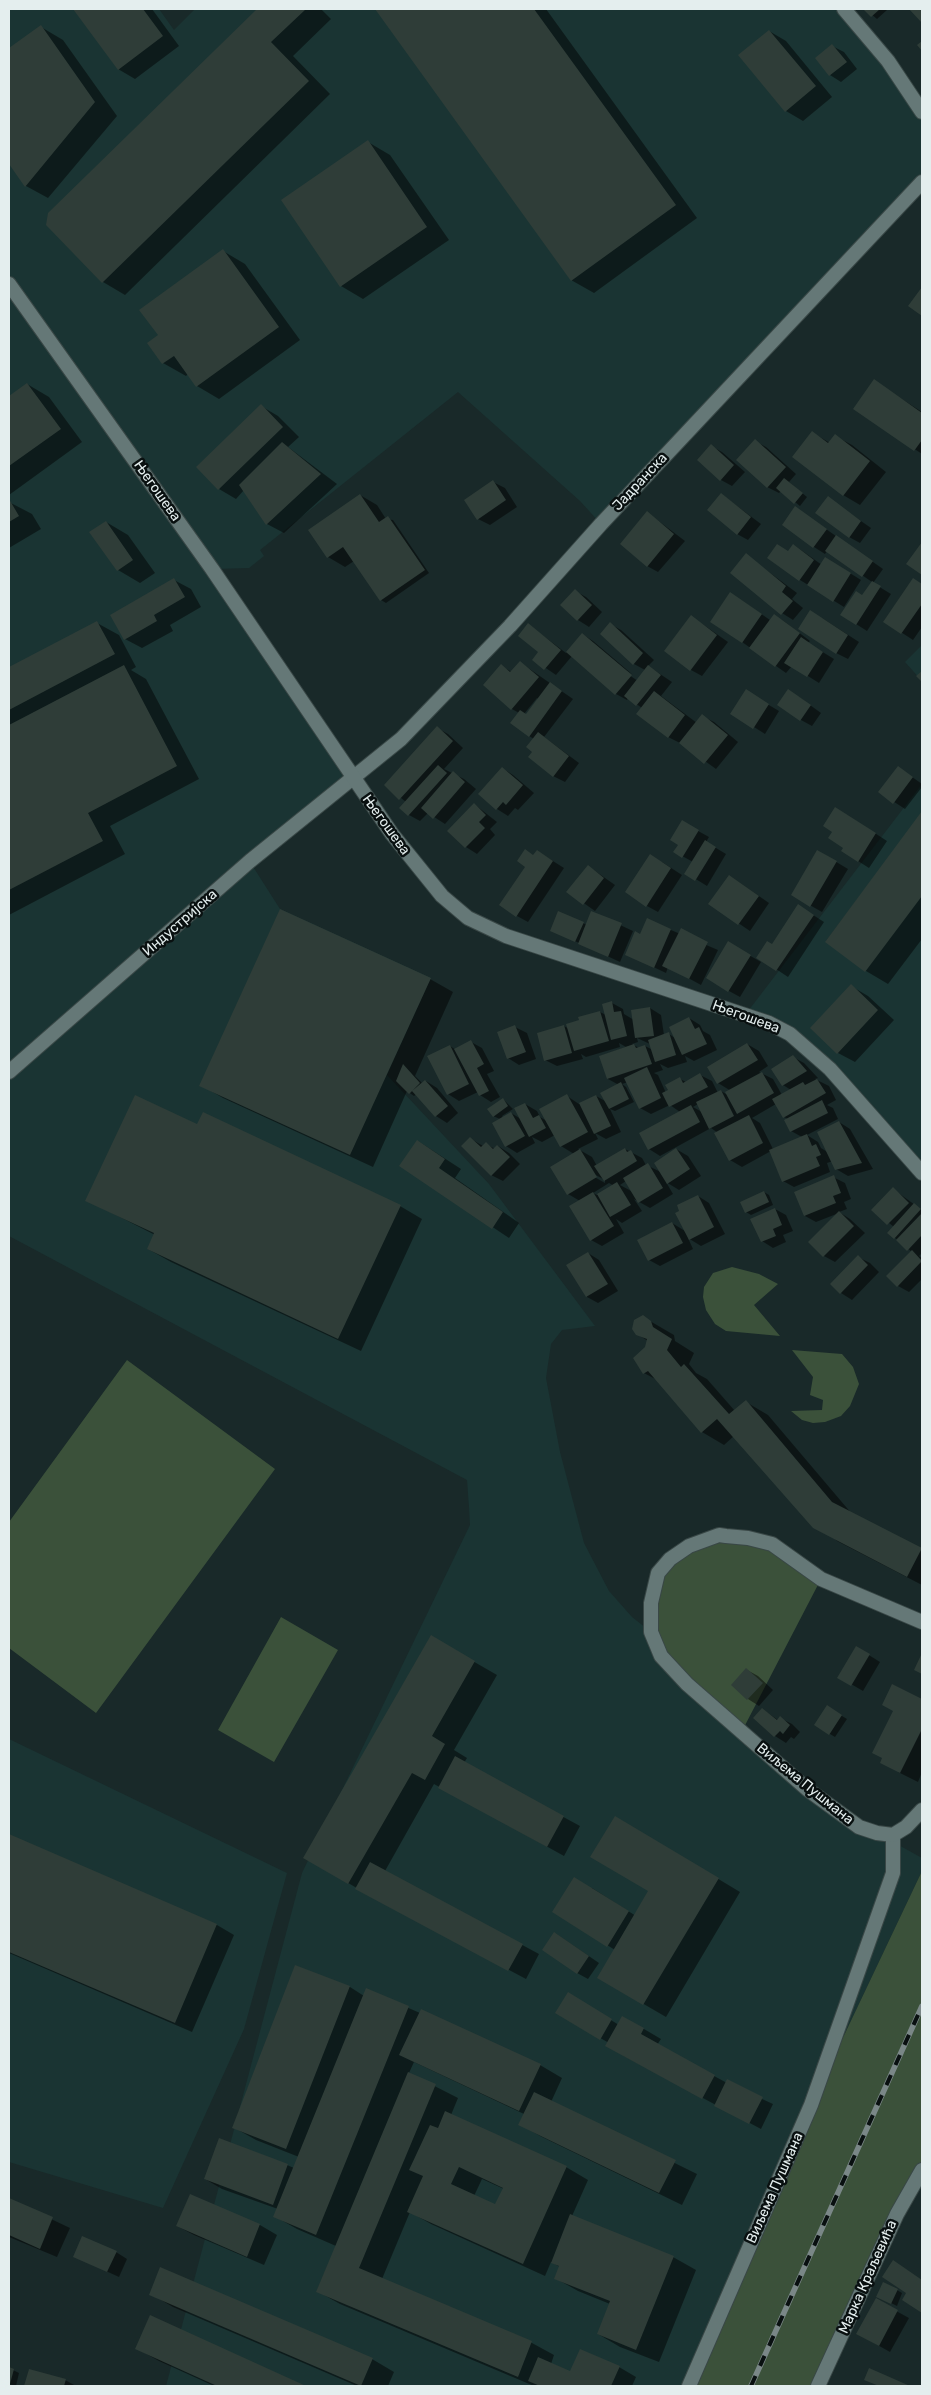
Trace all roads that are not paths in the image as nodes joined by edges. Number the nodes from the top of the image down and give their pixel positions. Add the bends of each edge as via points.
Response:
1 (844, 9) edge
2 (922, 112) edge
3 (922, 182) edge
4 (9, 284) edge
5 (354, 778) junction
6 (9, 1072) edge
7 (922, 1173) edge
8 (922, 1622) edge
9 (922, 1810) edge
10 (893, 1834) junction
11 (922, 2170) edge
12 (688, 2386) edge
13 (818, 2386) edge

1 - 2 street via 888,61
3 - 5 street, Јадранска via 601,524 510,626 401,739
4 - 5 street, Његошева via 212,568
5 - 6 street, Индустријска via 250,862
5 - 7 street, Његошева via 420,871 468,918 506,936 769,1023 790,1034 830,1069
8 - 10 street, Виљема Пушмана via 821,1579 772,1544 733,1536 718,1535 689,1546 670,1559 658,1573 651,1603 651,1632 661,1656 686,1684 844,1817 859,1827
9 - 10 street via 906,1827
10 - 12 street, Виљема Пушмана via 893,1874 811,2105
11 - 13 street, Марка Краљевића via 897,2214

